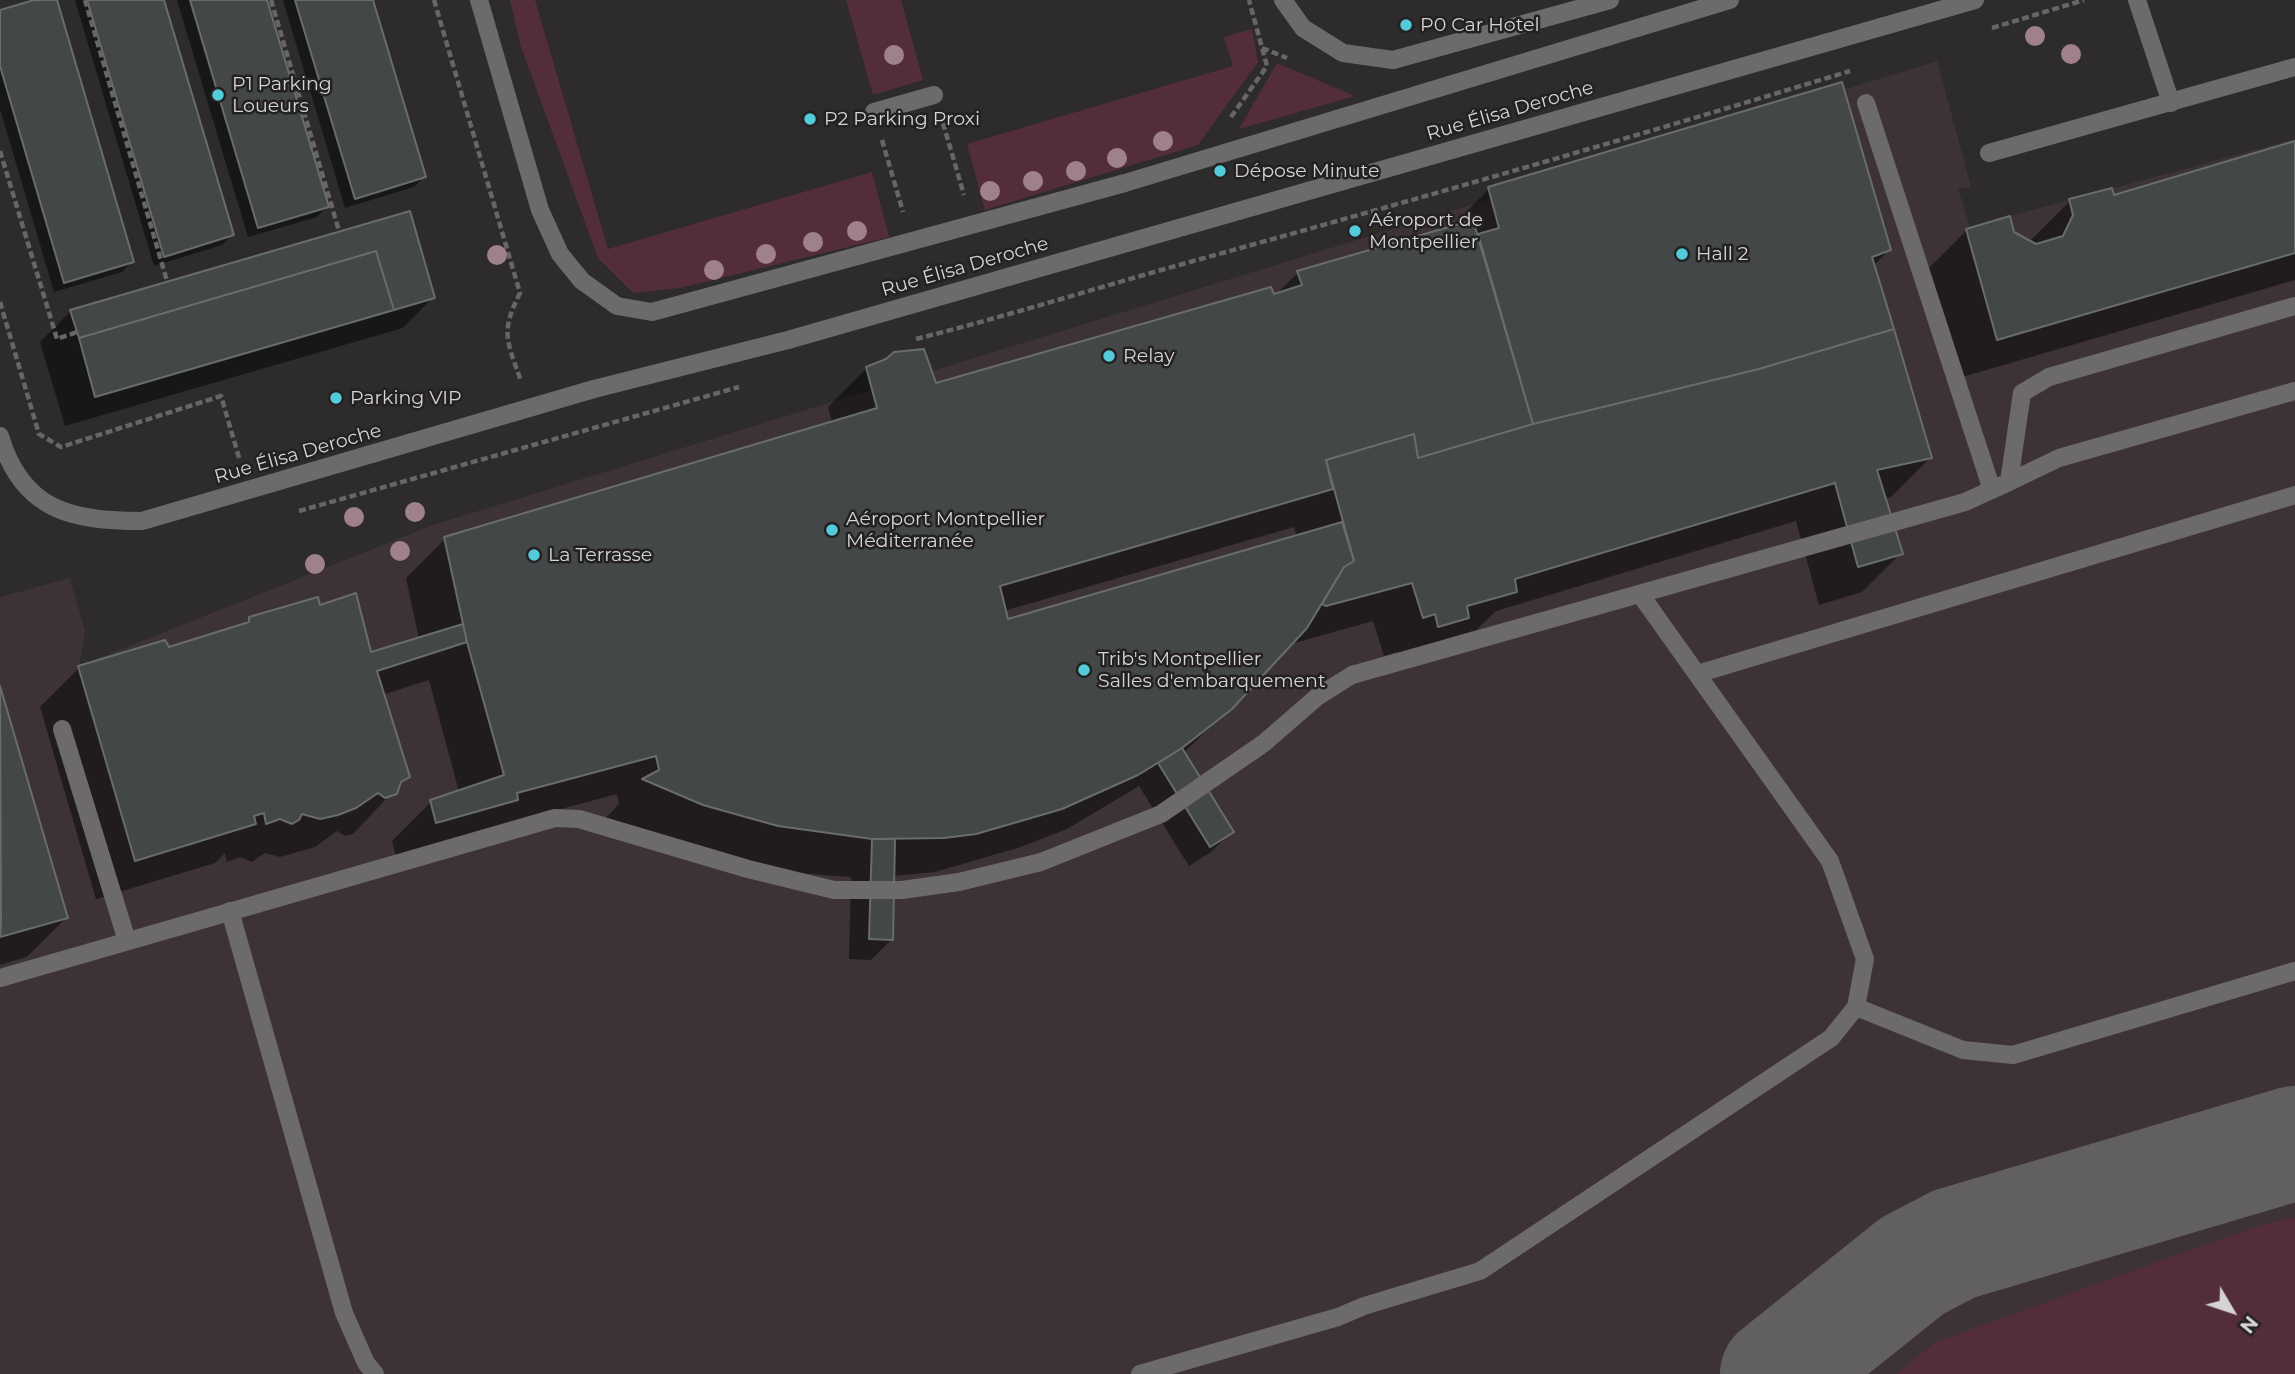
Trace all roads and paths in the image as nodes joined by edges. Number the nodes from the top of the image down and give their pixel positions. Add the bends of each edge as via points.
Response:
1 (85, 0) edge
2 (271, 0) edge
3 (434, 0) edge
4 (479, 0) edge
5 (1249, 0) edge
6 (1283, 0) edge
7 (1610, 0) edge
8 (1730, 0) edge
9 (1975, 0) edge
10 (2084, 0) edge
11 (2137, 0) edge
12 (1978, 32) dead end
13 (2295, 66) edge
14 (1859, 69) dead end
15 (934, 95) dead end
16 (1866, 103) dead end
17 (2171, 103) junction
18 (874, 113) dead end
19 (0, 150) edge
20 (1989, 153) dead end
21 (1203, 158) junction
22 (339, 231) dead end
23 (167, 281) dead end
24 (2295, 306) edge
25 (77, 332) dead end
26 (904, 341) dead end
27 (2295, 391) edge
28 (530, 408) junction
29 (0, 436) edge
30 (2009, 482) junction
31 (1992, 490) junction
32 (2295, 495) edge
33 (1640, 594) junction
34 (1697, 674) junction
35 (62, 729) dead end
36 (230, 911) junction
37 (127, 941) junction
38 (2295, 971) edge
39 (0, 978) edge
40 (1856, 1007) junction
41 (374, 1374) edge
42 (1140, 1374) edge

1 - 23 path
2 - 22 path
3 - 28 path via 520,293 506,322 509,346
4 - 21 street, Rue Élisa Deroche via 540,210 560,254 582,281 617,306 652,312 986,223
5 - 21 path via 1267,66
6 - 7 street via 1303,28 1343,54 1393,60
8 - 21 street, Rue Élisa Deroche
9 - 28 street, Rue Élisa Deroche via 788,340
10 - 12 path
11 - 17 street
13 - 17 street
14 - 26 path via 1436,195
15 - 18 street
16 - 31 street
17 - 20 street
19 - 25 path via 57,340
24 - 30 street via 2049,377 2022,393
27 - 30 street via 2059,457
28 - 29 street, Rue Élisa Deroche via 142,521 103,521 45,505 21,483
30 - 31 street
31 - 33 street via 1965,502
32 - 34 street
33 - 34 street
33 - 36 street via 1352,675 1161,814 1041,862 959,882 902,890 834,890 579,819 555,818
34 - 40 street via 1830,861 1865,959
35 - 37 street
36 - 37 street
36 - 41 street via 344,1313
37 - 39 street
38 - 40 street via 2013,1055 1963,1050
40 - 42 street via 1831,1038 1480,1271

